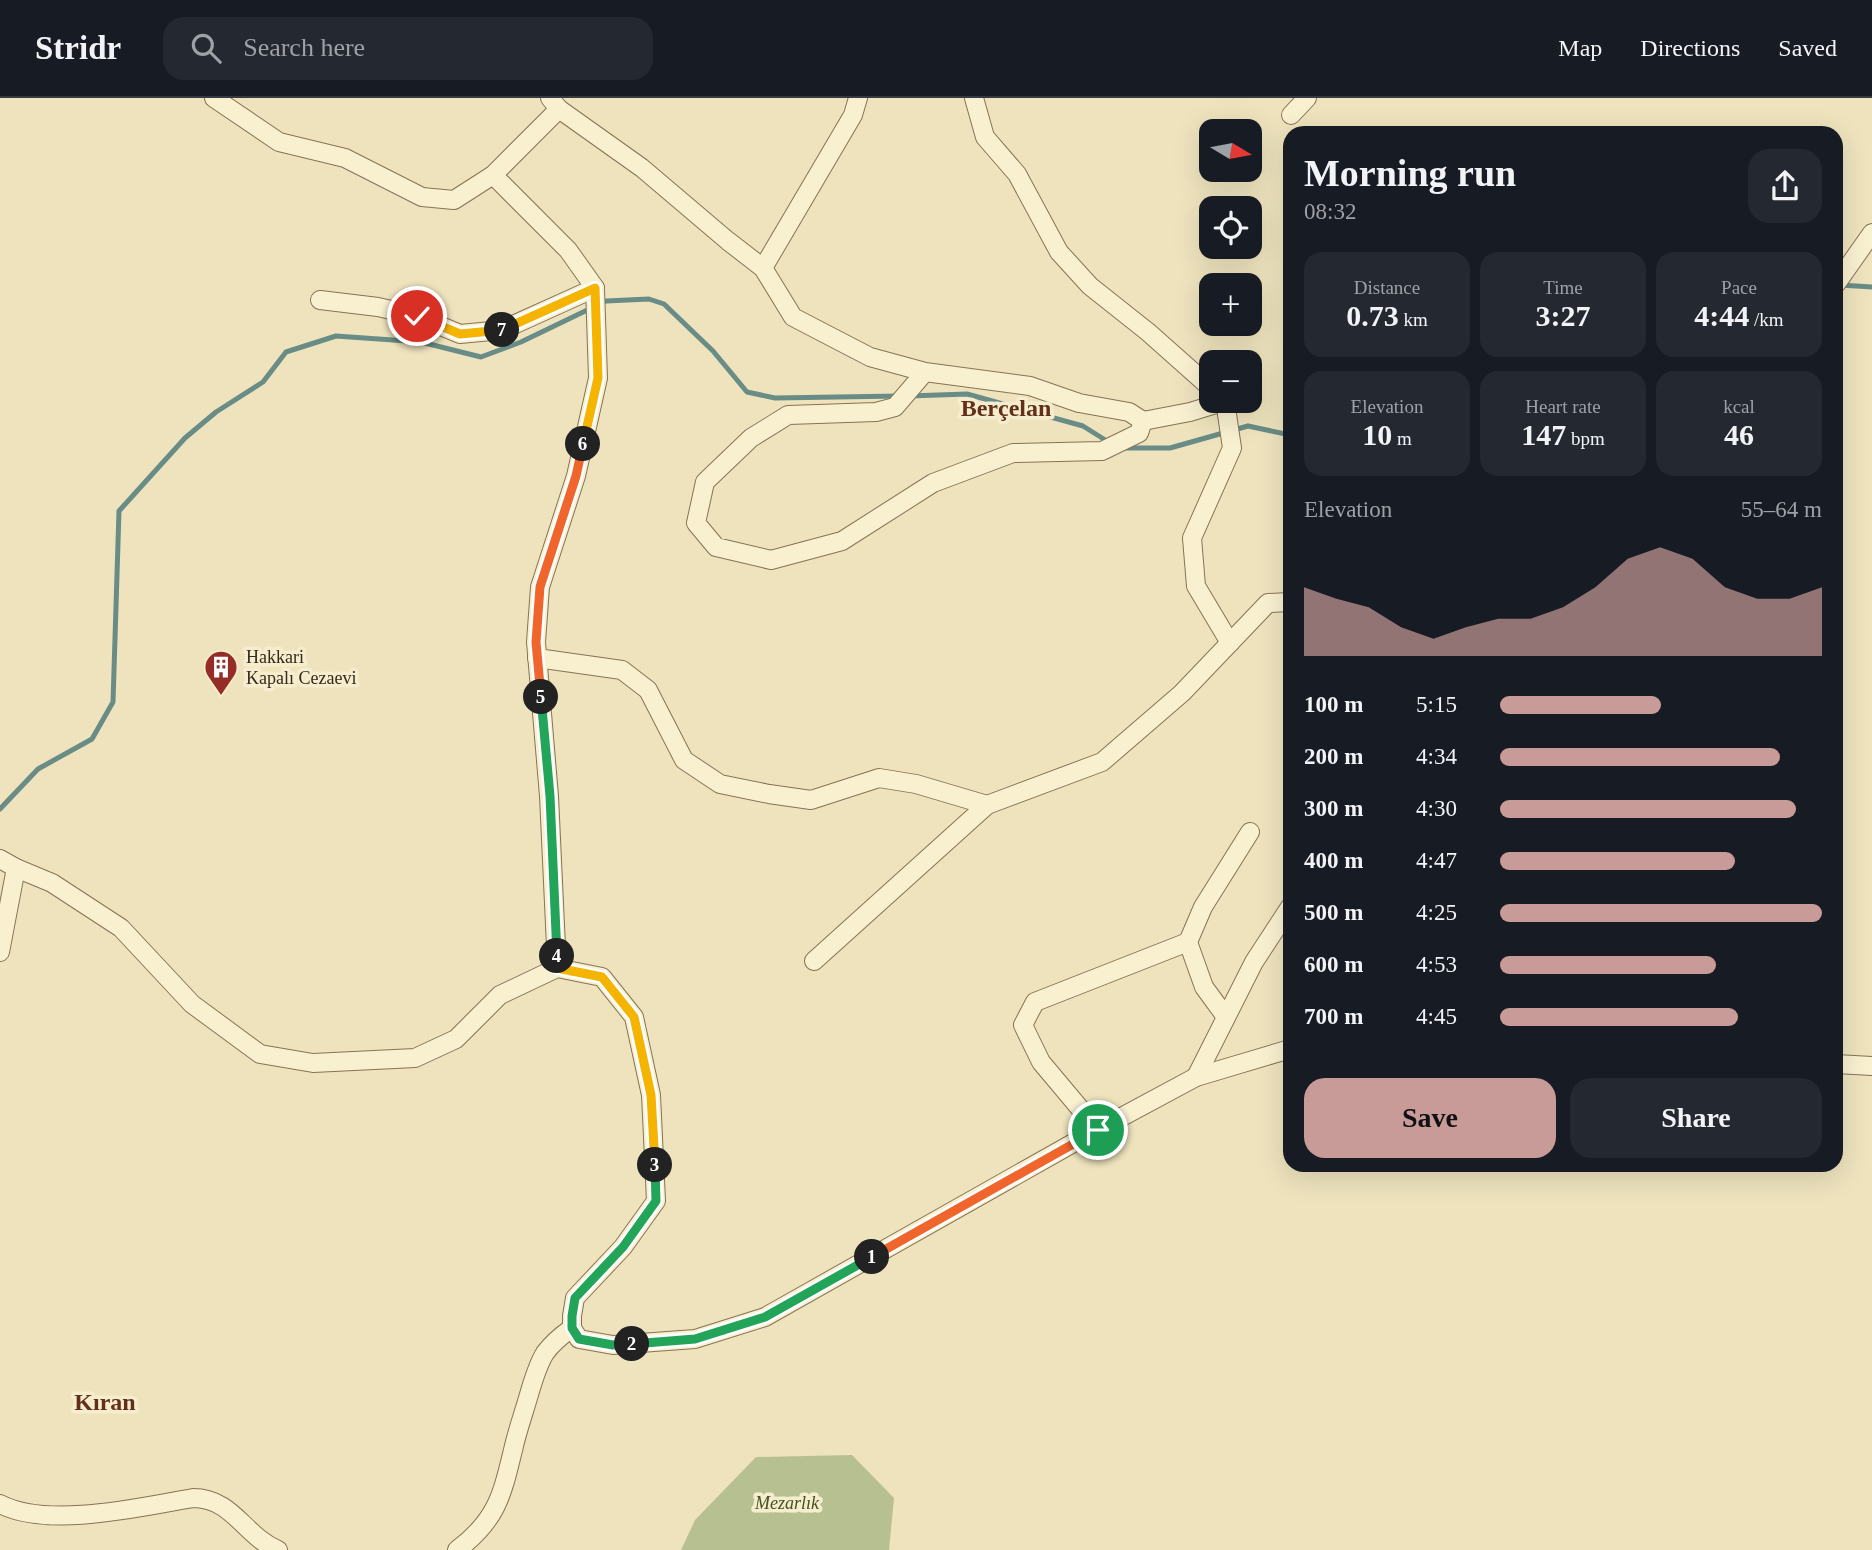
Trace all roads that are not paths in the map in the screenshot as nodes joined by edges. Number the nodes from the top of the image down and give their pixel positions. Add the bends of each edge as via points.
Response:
1 (214, 98) edge
2 (858, 98) edge
3 (974, 98) edge
4 (1307, 98) edge
5 (554, 104) edge
6 (1291, 115) dead end
7 (494, 175) junction
8 (1872, 233) edge
9 (763, 268) junction
10 (1843, 274) edge
11 (595, 288) junction
12 (320, 300) dead end
13 (925, 372) junction
14 (1199, 377) edge
15 (1199, 409) edge
16 (1228, 413) edge
17 (1143, 421) junction
18 (1283, 602) edge
19 (1230, 643) junction
20 (537, 658) junction
21 (987, 805) junction
22 (1250, 832) dead end
23 (8, 863) edge
24 (1283, 918) edge
25 (1188, 942) junction
26 (0, 952) edge
27 (814, 961) dead end
28 (557, 968) junction
29 (1226, 1017) junction
30 (1283, 1051) edge
31 (1843, 1064) edge
32 (1872, 1066) edge
33 (1196, 1077) junction
34 (1098, 1130) junction
35 (572, 1328) junction
36 (0, 1504) edge
37 (278, 1550) edge
38 (457, 1550) edge

1 - 7 street via 279,142 345,158 422,197 454,200
2 - 9 street via 853,115
3 - 14 street via 985,137 1017,174 1059,252 1090,286
4 - 6 street
5 - 7 street
5 - 9 street via 642,168
7 - 11 street via 568,250
8 - 10 street
9 - 13 street via 793,317 870,357
11 - 12 street via 502,330 460,334 417,316
11 - 20 street via 598,378 576,476 540,587
13 - 17 street via 1030,386 1079,403 1129,412
13 - 17 street via 895,407 876,412 788,415 751,438 705,482 696,523 716,547 771,560 842,541 933,483 1013,453 1102,451 1139,433
15 - 17 street
16 - 19 street via 1232,448 1192,538 1196,586
18 - 19 street via 1268,603
19 - 21 street via 1182,693 1102,762
20 - 21 street via 622,670 648,690 684,760 720,784 811,800 879,778
20 - 28 street via 550,796
21 - 27 street
22 - 25 street via 1203,907
23 - 26 street
23 - 28 street via 52,883 121,928 192,1004 260,1054 313,1063 415,1058 456,1039 500,995
24 - 29 street
25 - 29 street via 1204,987
25 - 34 street via 1035,1002 1023,1025 1041,1062
28 - 35 street via 602,977 634,1017 651,1095 656,1201 623,1247 575,1298
29 - 33 street
30 - 33 street
31 - 32 street
33 - 34 street
34 - 35 street via 765,1317 695,1339 613,1345 579,1339
35 - 38 street via 543,1356 499,1502 478,1532
36 - 37 street via 52,1516 203,1498 221,1504 258,1540

